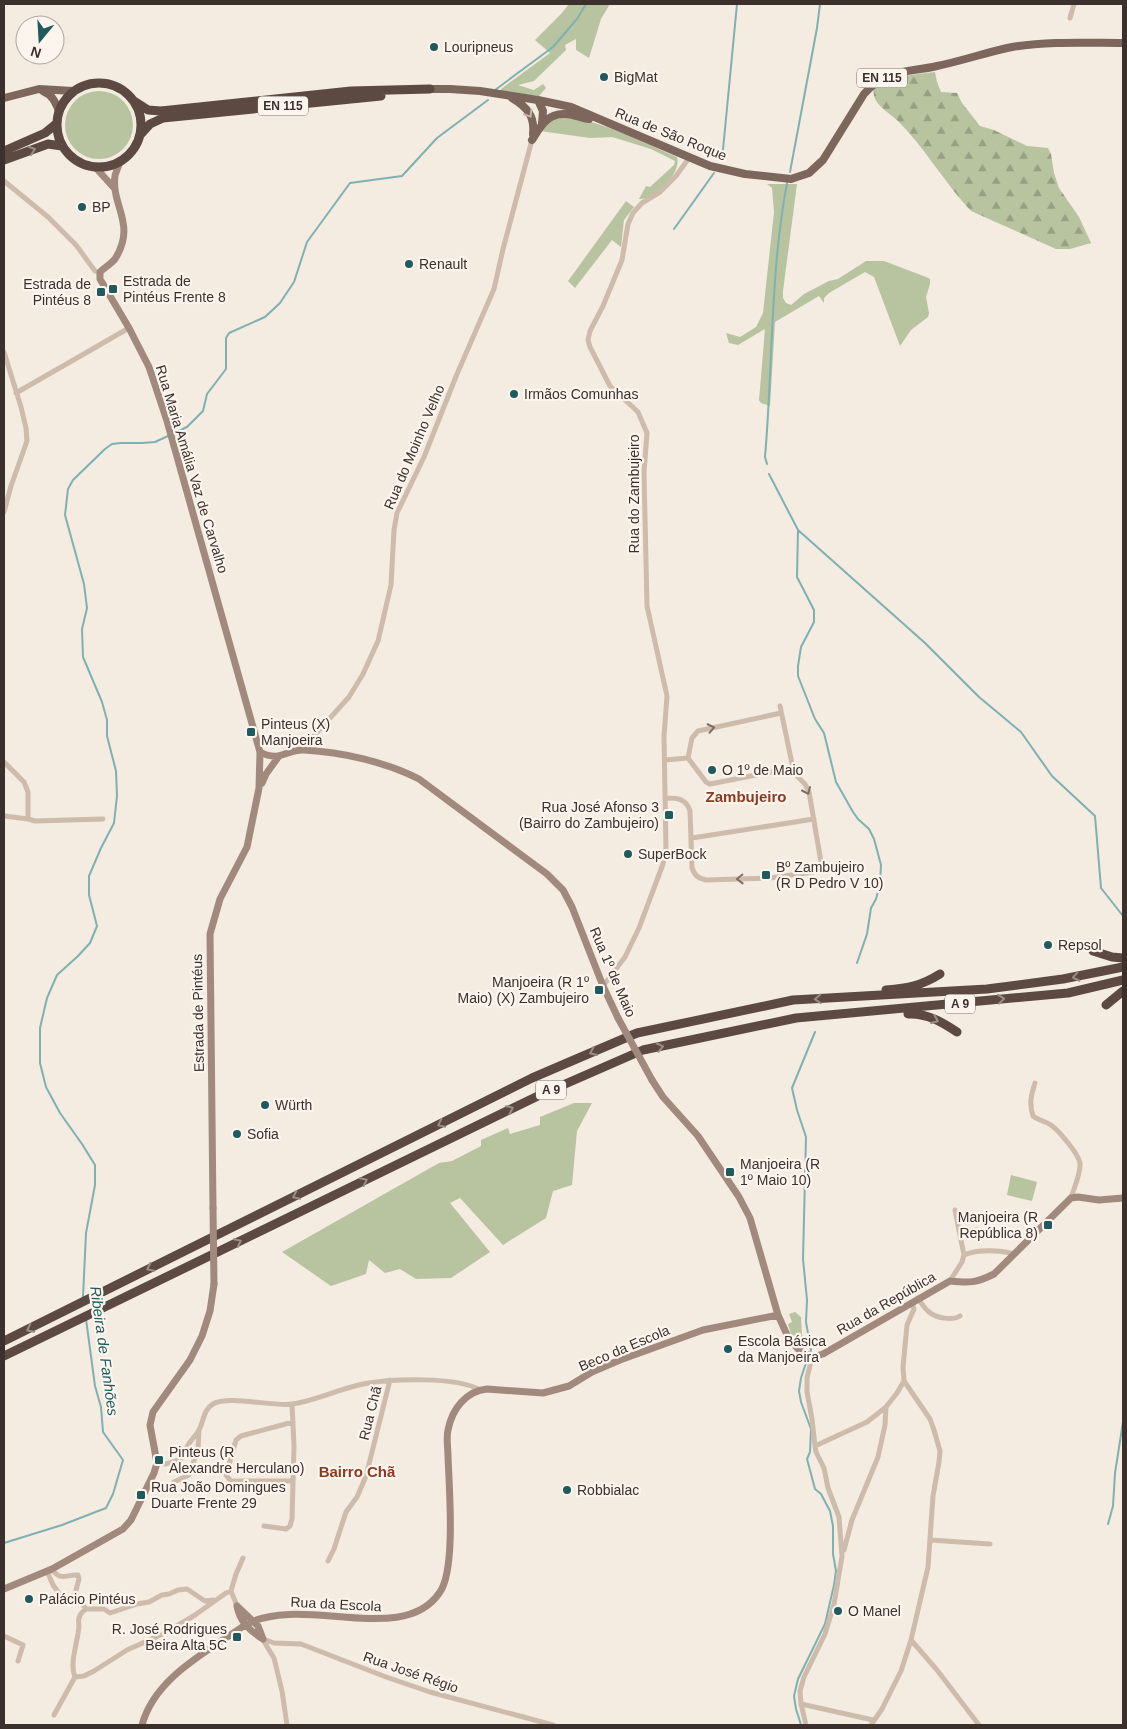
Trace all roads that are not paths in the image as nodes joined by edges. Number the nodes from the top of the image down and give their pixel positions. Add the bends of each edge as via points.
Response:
1 (1074, 4) edge
2 (1070, 18) dead end
3 (1123, 42) edge
4 (39, 89) junction
5 (430, 89) junction
6 (72, 91) junction
7 (508, 96) junction
8 (4, 98) edge
9 (538, 100) junction
10 (134, 101) junction
11 (59, 110) junction
12 (597, 119) junction
13 (542, 123) junction
14 (56, 124) junction
15 (141, 134) junction
16 (532, 140) junction
17 (62, 146) junction
18 (4, 151) edge
19 (689, 158) junction
20 (4, 160) edge
21 (120, 161) junction
22 (96, 168) junction
23 (4, 183) edge
24 (115, 189) junction
25 (100, 273) junction
26 (129, 328) junction
27 (4, 352) edge
28 (16, 393) junction
29 (4, 512) edge
30 (780, 706) dead end
31 (781, 713) junction
32 (302, 750) junction
33 (260, 752) junction
34 (279, 756) junction
35 (688, 758) junction
36 (665, 760) junction
37 (4, 762) edge
38 (792, 768) junction
39 (259, 788) junction
40 (665, 798) junction
41 (4, 816) edge
42 (28, 819) junction
43 (103, 819) dead end
44 (814, 819) junction
45 (692, 838) junction
46 (1093, 951) dead end
47 (1123, 958) edge
48 (1123, 967) edge
49 (940, 974) dead end
50 (1123, 980) edge
51 (603, 986) junction
52 (1123, 991) edge
53 (858, 997) junction
54 (1106, 1005) dead end
55 (853, 1013) junction
56 (958, 1032) dead end
57 (1035, 1083) dead end
58 (1071, 1198) junction
59 (1123, 1198) edge
60 (955, 1210) dead end
61 (977, 1230) dead end
62 (960, 1234) junction
63 (1014, 1254) junction
64 (964, 1255) junction
65 (950, 1281) junction
66 (915, 1300) junction
67 (778, 1315) junction
68 (960, 1316) dead end
69 (4, 1341) edge
70 (4, 1356) edge
71 (812, 1356) junction
72 (390, 1380) junction
73 (904, 1381) junction
74 (480, 1390) junction
75 (292, 1404) junction
76 (886, 1407) junction
77 (293, 1422) junction
78 (199, 1430) junction
79 (814, 1446) junction
80 (157, 1463) junction
81 (292, 1481) junction
82 (174, 1482) dead end
83 (264, 1526) dead end
84 (930, 1540) junction
85 (990, 1544) dead end
86 (842, 1556) junction
87 (243, 1558) dead end
88 (328, 1561) dead end
89 (50, 1570) junction
90 (4, 1589) edge
91 (231, 1591) junction
92 (75, 1594) junction
93 (216, 1599) junction
94 (237, 1606) junction
95 (86, 1609) junction
96 (254, 1621) junction
97 (245, 1625) junction
98 (4, 1636) edge
99 (263, 1639) junction
100 (911, 1640) junction
101 (18, 1661) dead end
102 (75, 1678) junction
103 (801, 1704) junction
104 (54, 1716) dead end
105 (872, 1723) edge
106 (142, 1725) edge
107 (287, 1725) edge
108 (553, 1725) edge
109 (806, 1725) edge
110 (979, 1725) edge

1 - 2 street
3 - 19 main road, Rua de São Roque / EN 115 via 1028,45 887,75 872,84 864,94 823,160 802,176 791,179 745,174
4 - 6 main road
4 - 8 main road
4 - 11 main road via 49,94
5 - 7 main road, Rua de São Roque / EN 115
5 - 10 highway, Rua de São Roque / EN 115 via 351,91 161,111 148,110
5 - 15 highway, Rua de São Roque / EN 115 via 163,118 150,124
6 - 10 highway via 100,82 125,91
6 - 11 highway
7 - 9 main road, Rua de São Roque / EN 115
7 -> 16 main road via 529,111 534,126
9 - 12 main road, Rua de São Roque / EN 115 via 571,107
9 - 13 main road via 543,111
10 - 15 highway via 142,122
11 - 14 highway
12 - 13 main road via 565,114 553,115
12 - 19 main road, Rua de São Roque / EN 115
13 - 16 main road
14 - 17 highway
14 - 18 highway via 45,133
15 - 21 highway via 135,147
16 - 32 street, Rua do Moinho Velho via 494,289 424,457 397,513 391,585 378,641 348,697
20 -> 17 highway via 48,144
17 - 22 highway via 71,157
19 - 36 street, Rua do Zambujeiro via 660,192 633,213 622,260 588,340 610,386 638,412 647,433 644,472 646,589 667,696
21 - 22 highway
21 - 24 street
22 - 24 street
23 - 25 street, Rua Maria Amália Vaz de Carvalho via 48,218
24 - 25 street via 123,220 122,244 114,260
25 - 26 street, Rua Maria Amália Vaz de Carvalho via 101,282
26 - 28 street
26 - 33 street, Rua Maria Amália Vaz de Carvalho via 149,367 167,421
27 - 28 street
28 - 29 street via 27,441
30 - 31 street
35 -> 31 street via 692,738 698,731
31 - 38 street
32 - 34 street, Rua 1º de Maio
32 - 51 street, Rua 1º de Maio via 400,769 419,779 547,874 563,890 572,907
33 - 34 street, Rua 1º de Maio via 271,757
33 - 39 street, Estrada de Pintéus
34 - 39 street
35 - 36 street
35 - 38 street via 710,784
36 - 40 street, Rua do Zambujeiro
37 - 42 street via 24,782 28,792
38 -> 44 street via 809,792
39 - 80 street, Estrada de Pintéus, bridge via 247,847 220,899 210,934 214,1284 210,1312 190,1360 153,1412 150,1425
40 - 45 street via 688,804
40 - 51 street, Rua do Zambujeiro via 666,851 663,864 625,957
41 - 42 street
42 - 43 street
44 - 45 street
44 -> 45 street via 821,866 813,872 770,878 698,878 692,868
46 - 47 highway
48 -> 53 highway, A 9 via 987,989
49 - 53 highway via 924,984
55 -> 50 highway, A 9 via 1068,993
51 - 67 street, Rua 1º de Maio, bridge via 663,1097 698,1136 739,1196 750,1218
52 - 54 highway
53 -> 69 highway, A 9 via 793,1000 637,1033 532,1078
55 -> 56 highway via 917,1014 934,1018
70 -> 55 highway, A 9 via 540,1095 643,1050 796,1018
57 - 58 street via 1031,1096 1033,1116 1060,1134 1080,1162
58 - 59 street
58 - 63 street, Rua da República
60 - 62 street
61 - 62 street
62 - 64 street
63 - 64 street via 977,1252
63 - 65 street, Rua da República via 994,1274 979,1282
64 - 65 street
65 - 66 street, Rua da República
66 - 68 street via 931,1314 947,1318
66 - 71 street, Rua da República via 823,1354
66 - 73 street via 907,1325
67 - 71 street, Rua 1º de Maio via 792,1343
67 - 74 street, Beco da Escola via 703,1330 620,1360 568,1386 542,1393
71 - 79 street via 807,1392
72 - 74 street via 455,1381
72 - 75 street via 362,1384
72 - 88 street, Rua Chã via 366,1476 346,1512
73 - 76 street
73 - 84 street via 930,1419 938,1442
74 - 96 street, Rua da Escola via 469,1395 456,1408 448,1430 448,1570 441,1591 424,1609 386,1619 303,1613
75 - 77 street
75 - 78 street via 214,1403 204,1415
76 - 79 street via 868,1422
76 - 86 street via 883,1442 852,1520
77 - 81 street
77 - 81 street via 241,1436 236,1440 226,1475 233,1481
78 - 80 street via 181,1459
78 - 82 street via 198,1449 189,1474
79 - 86 street via 839,1517
80 - 89 street via 131,1520 123,1528
81 - 83 street via 290,1526 282,1530
84 - 85 street
84 - 100 street via 928,1567
86 - 103 street via 834,1604 825,1634 804,1677
87 - 91 street
89 - 90 street
89 - 92 street via 53,1585 65,1602
89 - 92 street via 62,1577 78,1575
91 - 93 street
91 - 94 street
92 - 95 street
93 - 95 street via 205,1601 187,1589 110,1613 104,1608
93 - 102 street via 164,1633
94 - 96 street
94 - 97 street
95 - 102 street via 79,1619 72,1671
96 - 97 street, Rua da Escola
96 - 99 street
97 - 99 street
97 - 106 street, Rua da Escola via 181,1670 158,1692 146,1711
98 - 101 street via 23,1645
99 - 107 street via 274,1658
99 - 108 street, Rua José Régio via 274,1643 301,1644 430,1692
100 - 105 street via 901,1671
100 - 110 street
102 - 104 street
103 - 105 street
103 - 109 street

